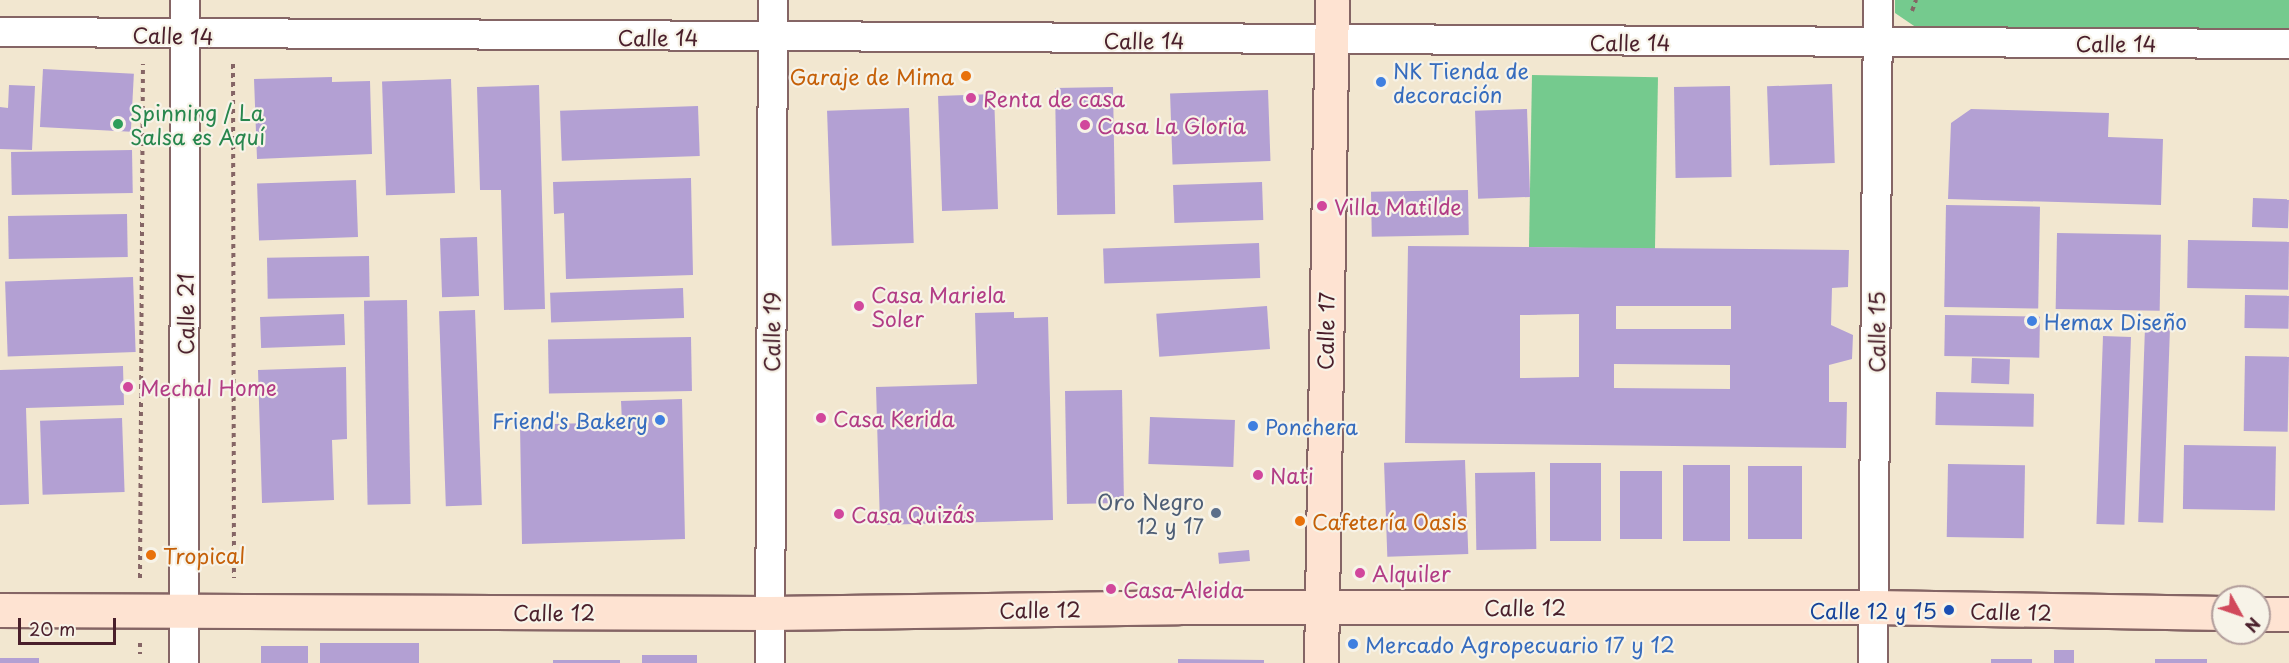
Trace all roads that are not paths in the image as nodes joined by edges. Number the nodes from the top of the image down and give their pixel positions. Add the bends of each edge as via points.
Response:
1 (185, 0) edge
2 (773, 0) edge
3 (1332, 0) edge
4 (1878, 0) edge
5 (0, 32) edge
6 (185, 35) junction
7 (773, 38) junction
8 (1332, 41) junction
9 (1878, 43) junction
10 (2289, 44) edge
11 (1322, 607) junction
12 (1874, 607) junction
13 (0, 610) edge
14 (184, 610) junction
15 (770, 613) junction
16 (2211, 613) edge
17 (2271, 614) edge
18 (2289, 614) edge
19 (184, 663) edge
20 (770, 663) edge
21 (1321, 663) edge
22 (1873, 663) edge

1 - 6 street, Calle 21
2 - 7 street, Calle 19
3 - 8 main road, Calle 17
4 - 9 street, Calle 15
5 - 6 street, Calle 14
6 - 7 street, Calle 14
6 - 14 street, Calle 21
7 - 8 street, Calle 14
7 - 15 street, Calle 19
8 - 9 street, Calle 14
8 - 11 main road, Calle 17
9 - 10 street, Calle 14
9 - 12 street, Calle 15
11 - 12 main road, Calle 12
11 - 15 main road, Calle 12
11 - 21 main road, Calle 17
12 - 16 main road, Calle 12
12 - 22 street, Calle 15
13 - 14 main road, Calle 12
14 - 15 main road, Calle 12
14 - 19 street, Calle 21
15 - 20 street, Calle 19
17 - 18 main road

